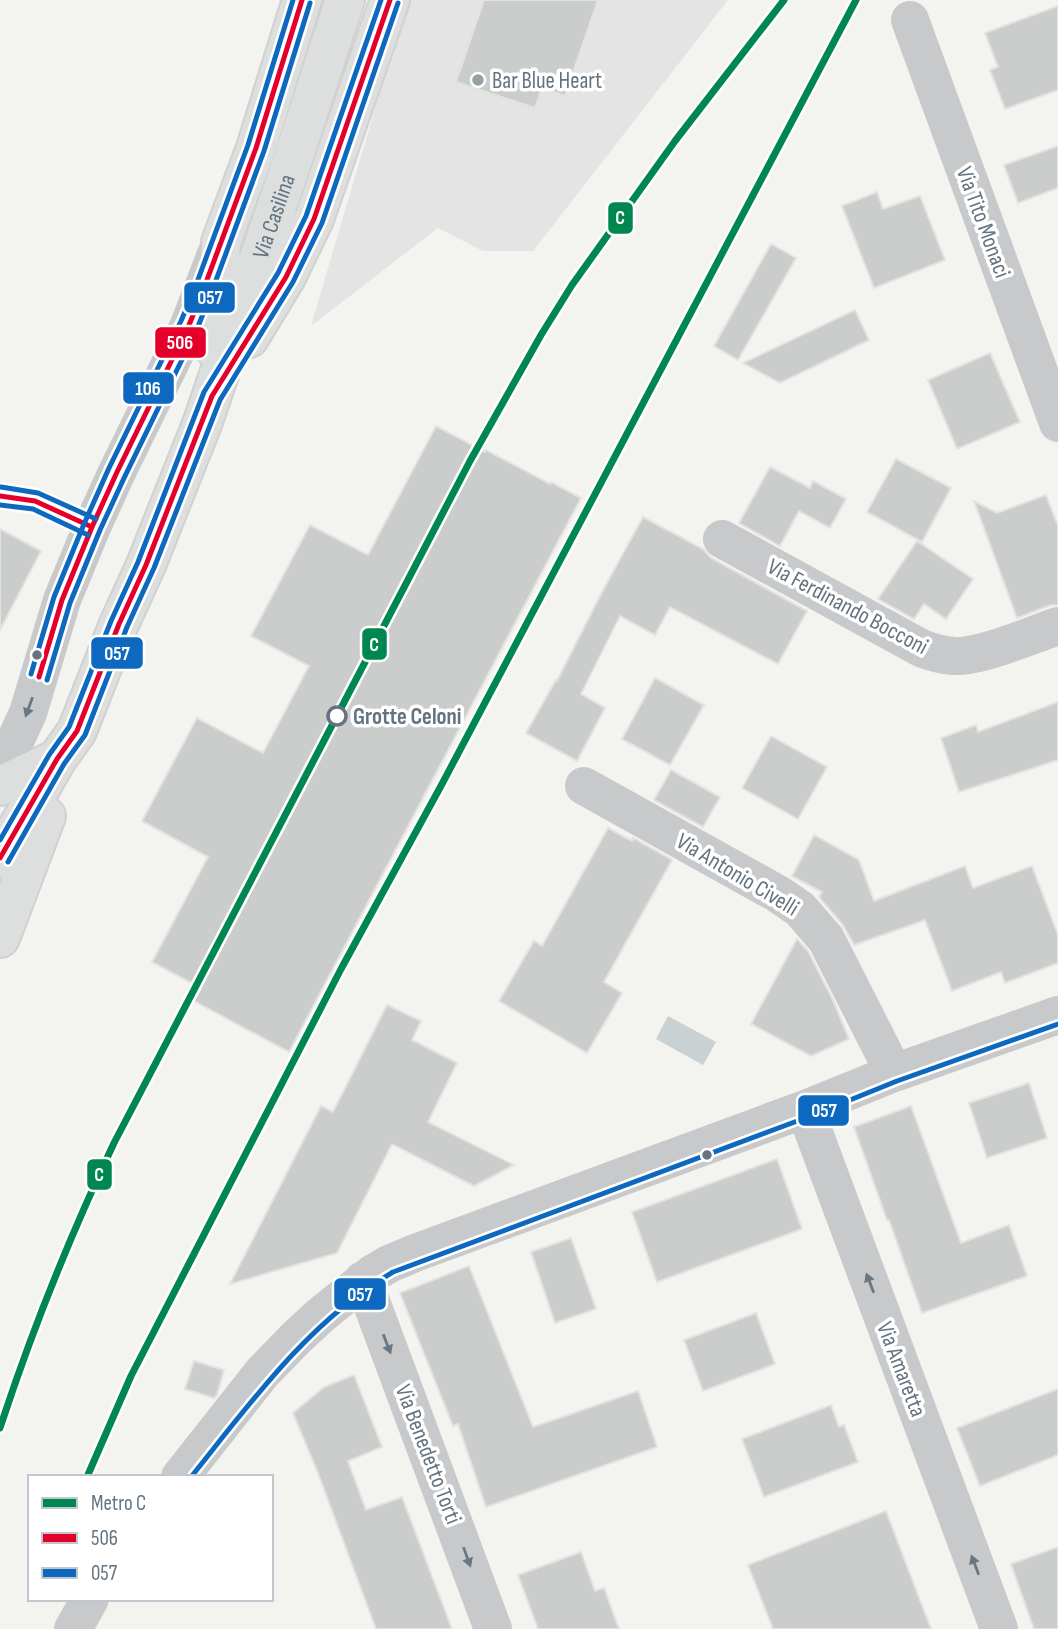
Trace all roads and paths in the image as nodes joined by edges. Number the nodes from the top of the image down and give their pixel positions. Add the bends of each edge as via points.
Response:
1 (302, 0) edge
2 (344, 0) edge
3 (390, 0) edge
4 (910, 20) dead end
5 (220, 242) junction
6 (212, 396) junction
7 (1058, 423) edge
8 (722, 539) dead end
9 (119, 624) junction
10 (1058, 626) edge
11 (57, 759) junction
12 (0, 763) edge
13 (0, 786) edge
14 (584, 786) dead end
15 (0, 857) edge
16 (0, 905) edge
17 (0, 938) edge
18 (1058, 1015) edge
19 (894, 1073) junction
20 (805, 1109) junction
21 (363, 1280) junction
22 (182, 1475) edge
23 (89, 1601) edge
24 (74, 1629) edge
25 (493, 1629) edge
26 (999, 1629) edge

1 - 5 main road via 256,148
2 - 6 main road, Via Casilina
3 - 6 main road via 314,219 286,277
4 - 7 street, Via Tito Monaci
5 - 6 main road
5 -> 12 street, Via Casilina via 189,325 92,527 62,600 28,713
6 - 9 main road, Via Casilina
8 - 10 street, Via Ferdinando Bocconi via 921,648 942,654 976,654
9 - 11 main road, Via Casilina via 77,731
9 - 17 main road, Via Casilina
11 - 13 main road, Via Casilina
11 - 15 main road, Via Casilina
14 - 19 street, Via Antonio Civelli via 800,909 825,939
15 - 16 main road, Via Casilina via 4,875
18 - 19 street
19 - 20 street
20 - 21 street via 415,1253
26 -> 20 street, Via Amaretta
21 - 22 street via 262,1373
21 -> 25 street, Via Benedetto Torti
23 - 24 street

